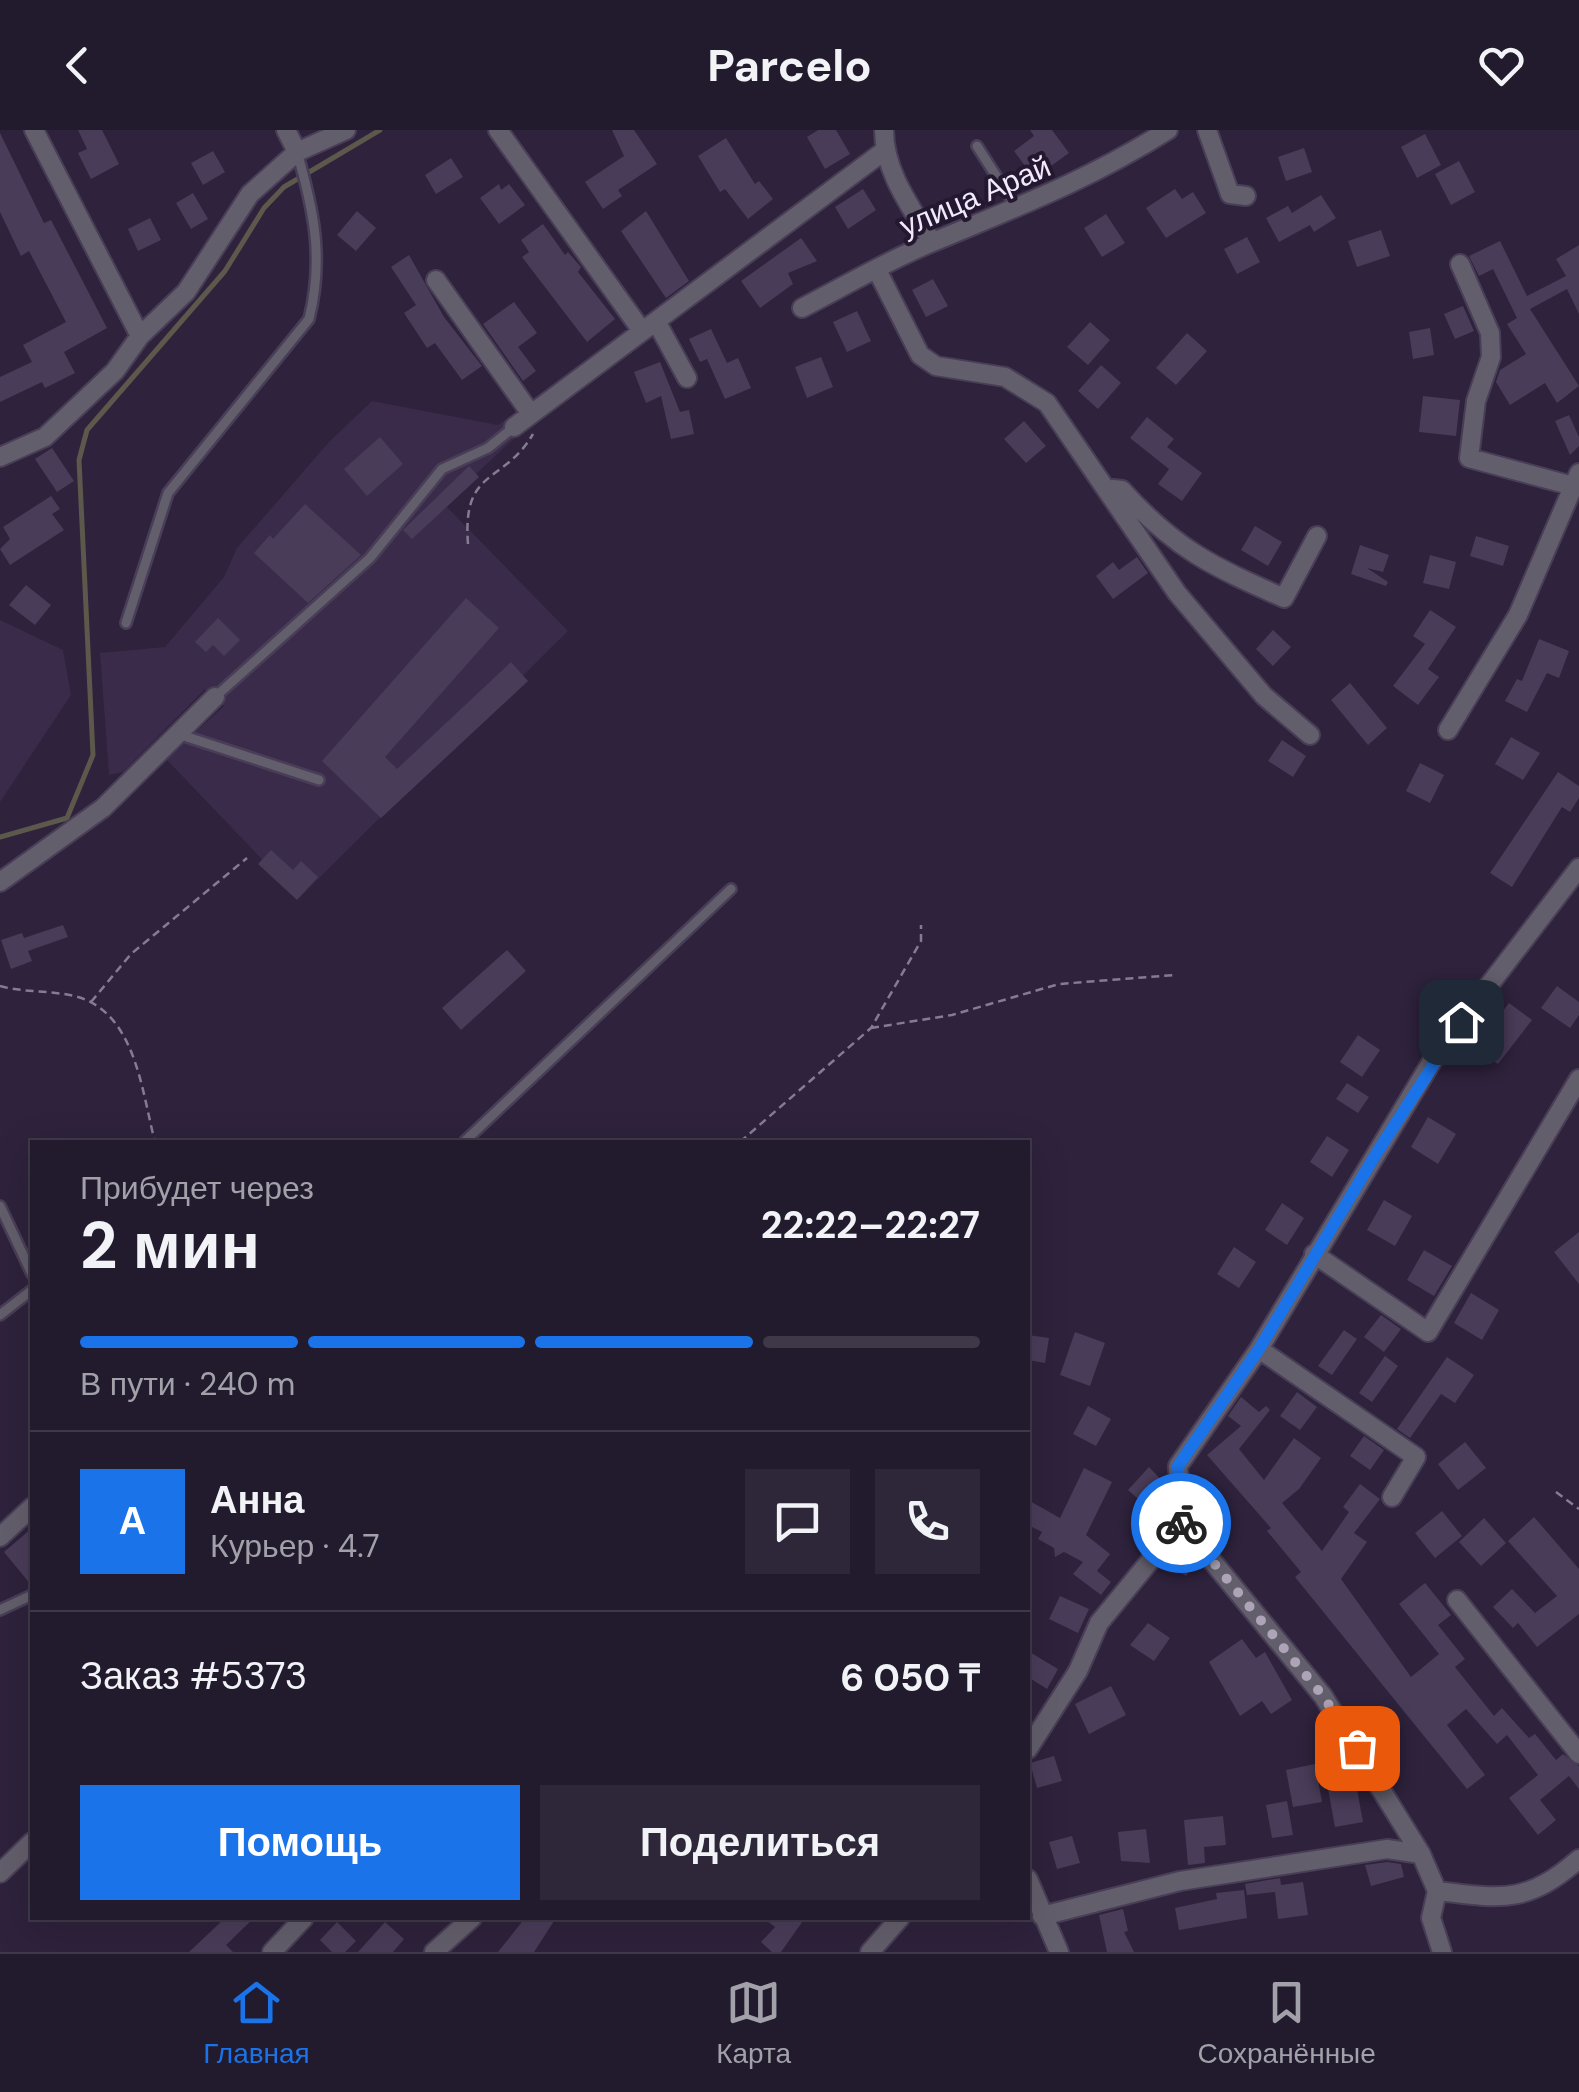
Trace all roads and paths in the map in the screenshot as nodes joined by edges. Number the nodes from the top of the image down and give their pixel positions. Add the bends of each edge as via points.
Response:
1 (34, 130) edge
2 (286, 130) edge
3 (346, 130) edge
4 (498, 130) edge
5 (884, 130) edge
6 (1168, 130) edge
7 (1207, 130) edge
8 (977, 146) dead end
9 (884, 151) junction
10 (297, 152) junction
11 (1246, 196) dead end
12 (1017, 209) junction
13 (932, 242) junction
14 (1460, 264) dead end
15 (877, 270) junction
16 (436, 280) dead end
17 (802, 308) dead end
18 (649, 326) junction
19 (140, 336) junction
20 (687, 378) dead end
21 (532, 414) junction
22 (514, 426) joint
23 (0, 457) edge
24 (1576, 480) edge
25 (1108, 488) junction
26 (1317, 536) dead end
27 (468, 544) dead end
28 (126, 623) dead end
29 (215, 697) joint
30 (1448, 730) dead end
31 (178, 734) junction
32 (1310, 735) dead end
33 (319, 780) dead end
34 (248, 858) dead end
35 (1579, 868) edge
36 (0, 882) edge
37 (731, 889) dead end
38 (921, 925) dead end
39 (1175, 975) dead end
40 (0, 986) edge
41 (90, 1003) junction
42 (871, 1028) junction
43 (1579, 1079) edge
44 (154, 1140) edge
45 (466, 1140) edge
46 (742, 1140) edge
47 (0, 1206) edge
48 (1314, 1254) junction
49 (30, 1270) edge
50 (30, 1292) edge
51 (0, 1315) edge
52 (1259, 1349) junction
53 (1556, 1492) dead end
54 (1392, 1497) dead end
55 (1579, 1509) edge
56 (30, 1510) edge
57 (1180, 1523) junction
58 (0, 1537) edge
59 (30, 1597) edge
60 (1457, 1600) dead end
61 (0, 1610) edge
62 (1030, 1746) edge
63 (1579, 1754) edge
64 (30, 1844) edge
65 (1422, 1854) junction
66 (1579, 1859) edge
67 (0, 1873) edge
68 (1030, 1885) edge
69 (1437, 1891) junction
70 (1042, 1916) junction
71 (302, 1920) edge
72 (470, 1920) edge
73 (898, 1920) edge
74 (272, 1952) edge
75 (434, 1952) edge
76 (870, 1952) edge
77 (1060, 1952) edge
78 (1442, 1952) edge

1 - 19 street
2 - 10 street
3 - 10 street
4 - 18 street
5 - 9 street
6 - 12 street, улица Арай via 1114,164
7 - 11 street via 1230,194
8 - 12 lane
9 - 13 street
9 - 18 street
10 - 19 street via 250,194 186,292
10 - 28 lane via 319,249 309,320 168,493
12 - 13 street, улица Арай
13 - 15 street, улица Арай
14 - 24 street via 1490,333 1492,357 1476,401 1469,458
15 - 17 street, улица Арай
15 - 25 street via 920,355 936,366 1027,387 1047,403
16 - 21 street
18 - 20 street
18 - 21 street
19 - 23 street via 115,370 45,437
21 - 22 street
21 - 27 path via 531,439 474,492 465,510
22 - 29 lane via 488,448 442,469 370,558
24 - 30 street via 1518,614
25 - 26 street via 1122,490 1162,534 1284,598
25 - 32 street via 1188,606 1264,696
29 - 31 street
31 - 33 lane
31 - 36 street via 103,808
34 - 41 path via 132,954
35 - 48 street via 1437,1054
37 - 45 lane
38 - 42 path via 921,941
39 - 42 path via 1059,984
40 - 41 path
41 - 44 path via 130,1044
42 - 46 path
43 - 48 street via 1428,1332
47 - 49 lane
48 - 52 street
50 - 51 lane
52 - 54 street via 1416,1457
52 - 57 street via 1178,1466
53 - 55 path
56 - 58 street
57 - 62 street via 1099,1623 1078,1672
57 - 65 street via 1323,1696
59 - 61 lane
60 - 63 street
64 - 67 street
65 - 69 street
65 - 70 street via 1387,1849 1180,1881
66 - 69 street via 1550,1884 1516,1898
68 - 70 street
69 - 78 street via 1431,1918
70 - 77 street
71 - 74 street
72 - 75 street
73 - 76 street

